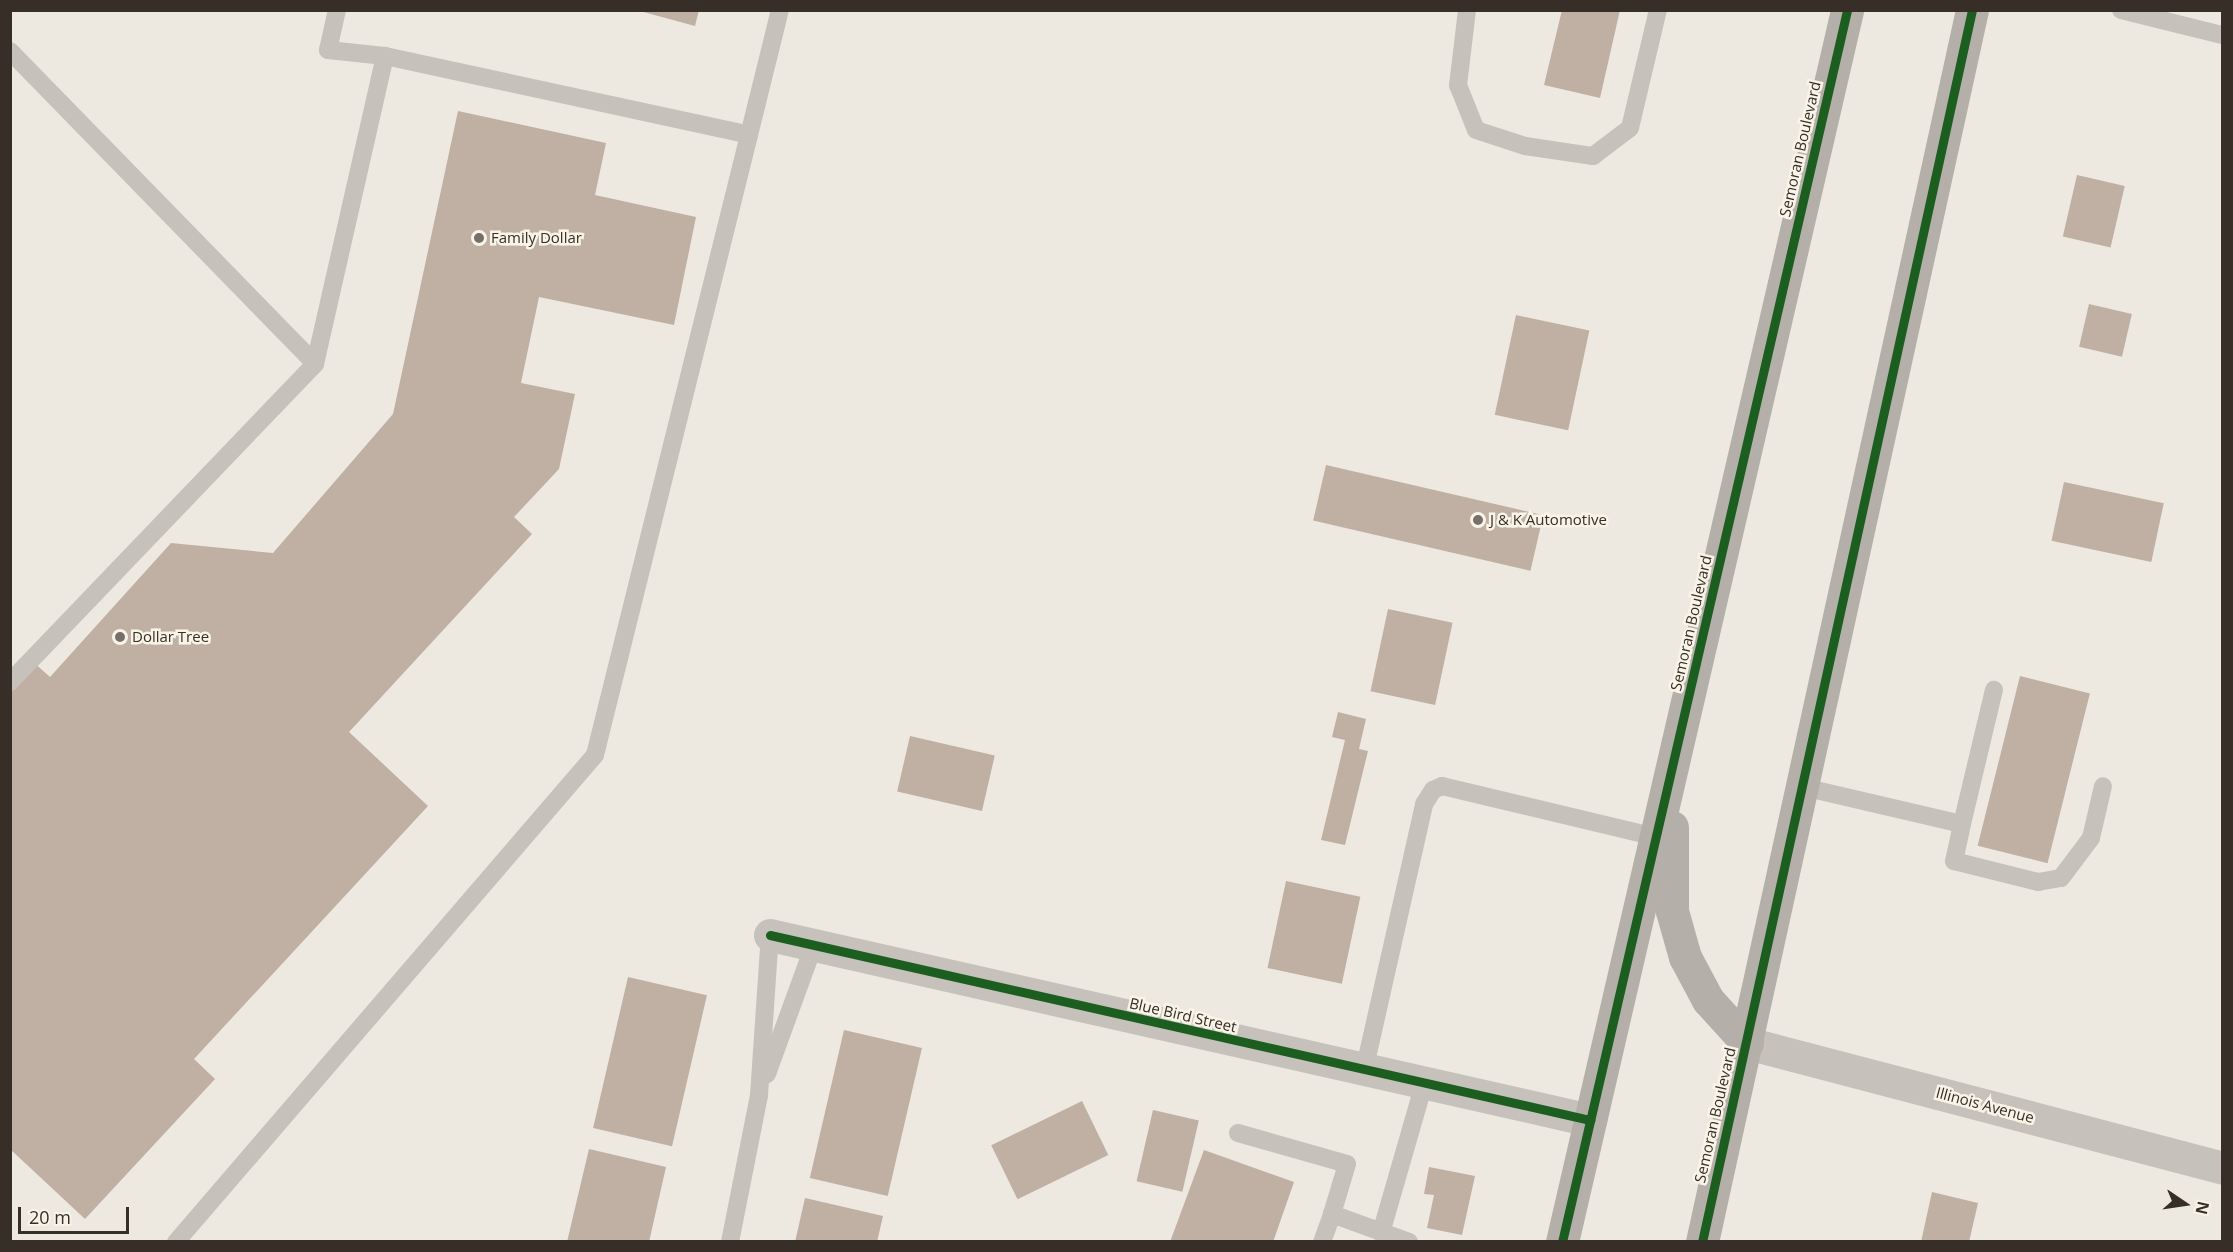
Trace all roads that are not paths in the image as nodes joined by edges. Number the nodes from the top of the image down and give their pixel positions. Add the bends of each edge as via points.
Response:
1 (337, 10) edge
2 (780, 10) edge
3 (1467, 10) edge
4 (1658, 10) edge
5 (1972, 10) edge
6 (2121, 10) edge
7 (1840, 12) edge
8 (2223, 35) edge
9 (10, 51) edge
10 (385, 56) junction
11 (749, 135) junction
12 (315, 364) junction
13 (10, 682) edge
14 (1995, 690) dead end
15 (1672, 768) junction
16 (2103, 786) dead end
17 (1803, 787) junction
18 (1962, 824) junction
19 (1656, 837) junction
20 (770, 935) joint
21 (814, 945) junction
22 (1748, 1043) junction
23 (1364, 1071) junction
24 (1424, 1084) junction
25 (759, 1095) junction
26 (1590, 1120) junction
27 (1238, 1133) dead end
28 (2223, 1168) edge
29 (1332, 1214) junction
30 (1382, 1233) junction
31 (176, 1242) edge
32 (730, 1242) edge
33 (1322, 1242) edge
34 (1409, 1242) edge
35 (1563, 1242) edge
36 (1702, 1242) edge

1 - 10 lane via 328,50
2 - 11 lane
3 - 4 lane via 1458,85 1476,130 1524,146 1593,156 1630,128
5 - 17 main road, Semoran Boulevard
6 - 8 lane
7 - 15 main road, Semoran Boulevard
9 - 12 lane
10 - 11 lane
10 - 12 lane
11 - 31 lane via 596,755
12 - 13 lane
14 - 18 lane
15 - 19 main road, Semoran Boulevard
15 - 22 main road via 1672,911 1685,957 1708,1000
16 - 18 lane via 2091,838 2061,878 2038,882 1954,861
17 - 18 lane
17 - 22 main road, Semoran Boulevard
19 - 23 lane via 1442,786 1433,790 1424,804
19 - 26 main road, Semoran Boulevard
20 - 21 street, Blue Bird Street
20 - 25 lane
21 - 23 street, Blue Bird Street
21 - 25 lane
22 - 28 street, Illinois Avenue
22 - 36 main road, Semoran Boulevard
23 - 24 street, Blue Bird Street
24 - 26 street, Blue Bird Street
24 - 30 lane
25 - 32 lane
26 - 35 main road, Semoran Boulevard
27 - 29 lane via 1347,1164
29 - 30 lane
29 - 33 lane
30 - 34 lane

